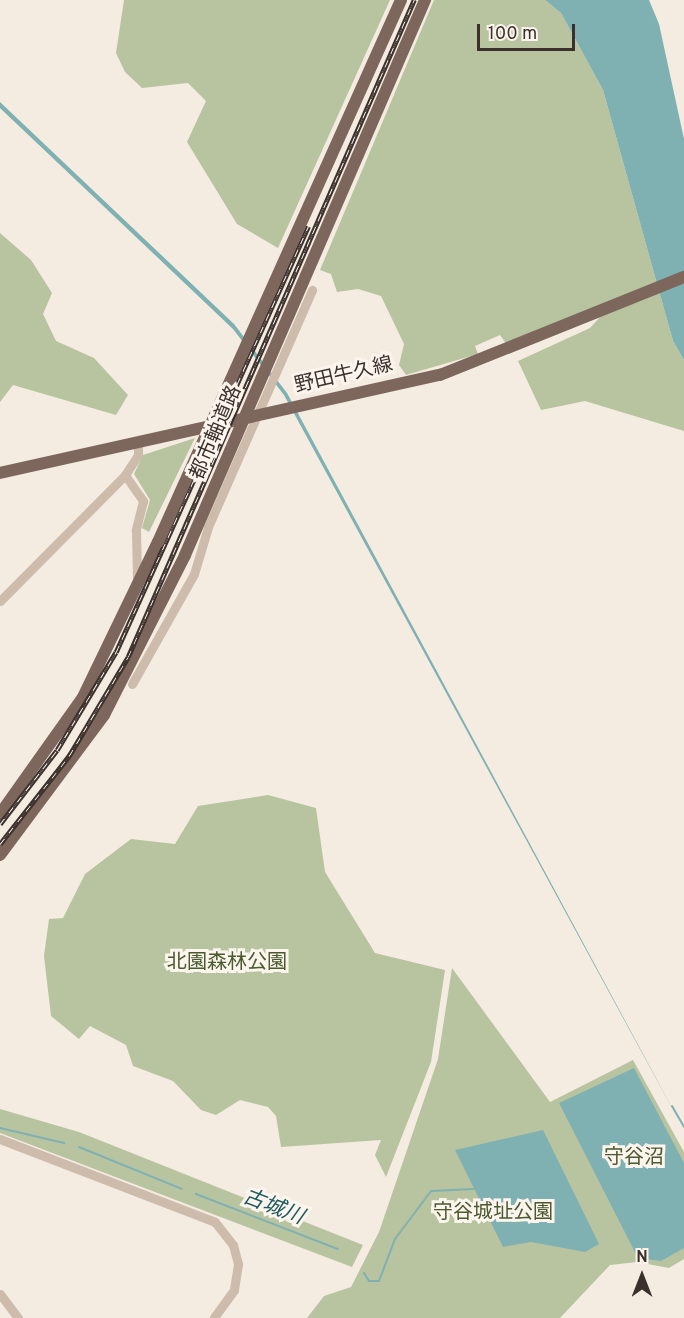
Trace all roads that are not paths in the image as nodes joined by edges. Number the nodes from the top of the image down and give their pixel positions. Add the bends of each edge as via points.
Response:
1 (400, 0) edge
2 (425, 0) edge
3 (684, 277) edge
4 (312, 290) dead end
5 (258, 416) junction
6 (138, 443) junction
7 (0, 473) edge
8 (125, 475) junction
9 (136, 545) junction
10 (156, 546) junction
11 (0, 601) edge
12 (122, 622) junction
13 (132, 684) dead end
14 (0, 814) edge
15 (0, 855) edge
16 (0, 1139) edge
17 (0, 1294) edge
18 (18, 1318) edge
19 (214, 1318) edge

1 - 10 main road, 都市軸道路, bridge
2 - 15 main road, 都市軸道路, bridge via 185,555 104,715
3 - 5 main road, 野田牛久線 via 440,375
4 - 5 street
5 - 6 main road, 野田牛久線
5 - 13 street via 208,527 194,574
6 - 7 main road, 野田牛久線
6 - 8 street via 138,455
8 - 9 street via 143,501
8 - 11 street
9 - 10 street via 145,552
9 - 12 street via 139,574
10 - 12 main road, 都市軸道路
12 - 14 main road, 都市軸道路 via 64,727
16 - 19 street via 215,1222 233,1245 238,1264 234,1290
17 - 18 street

